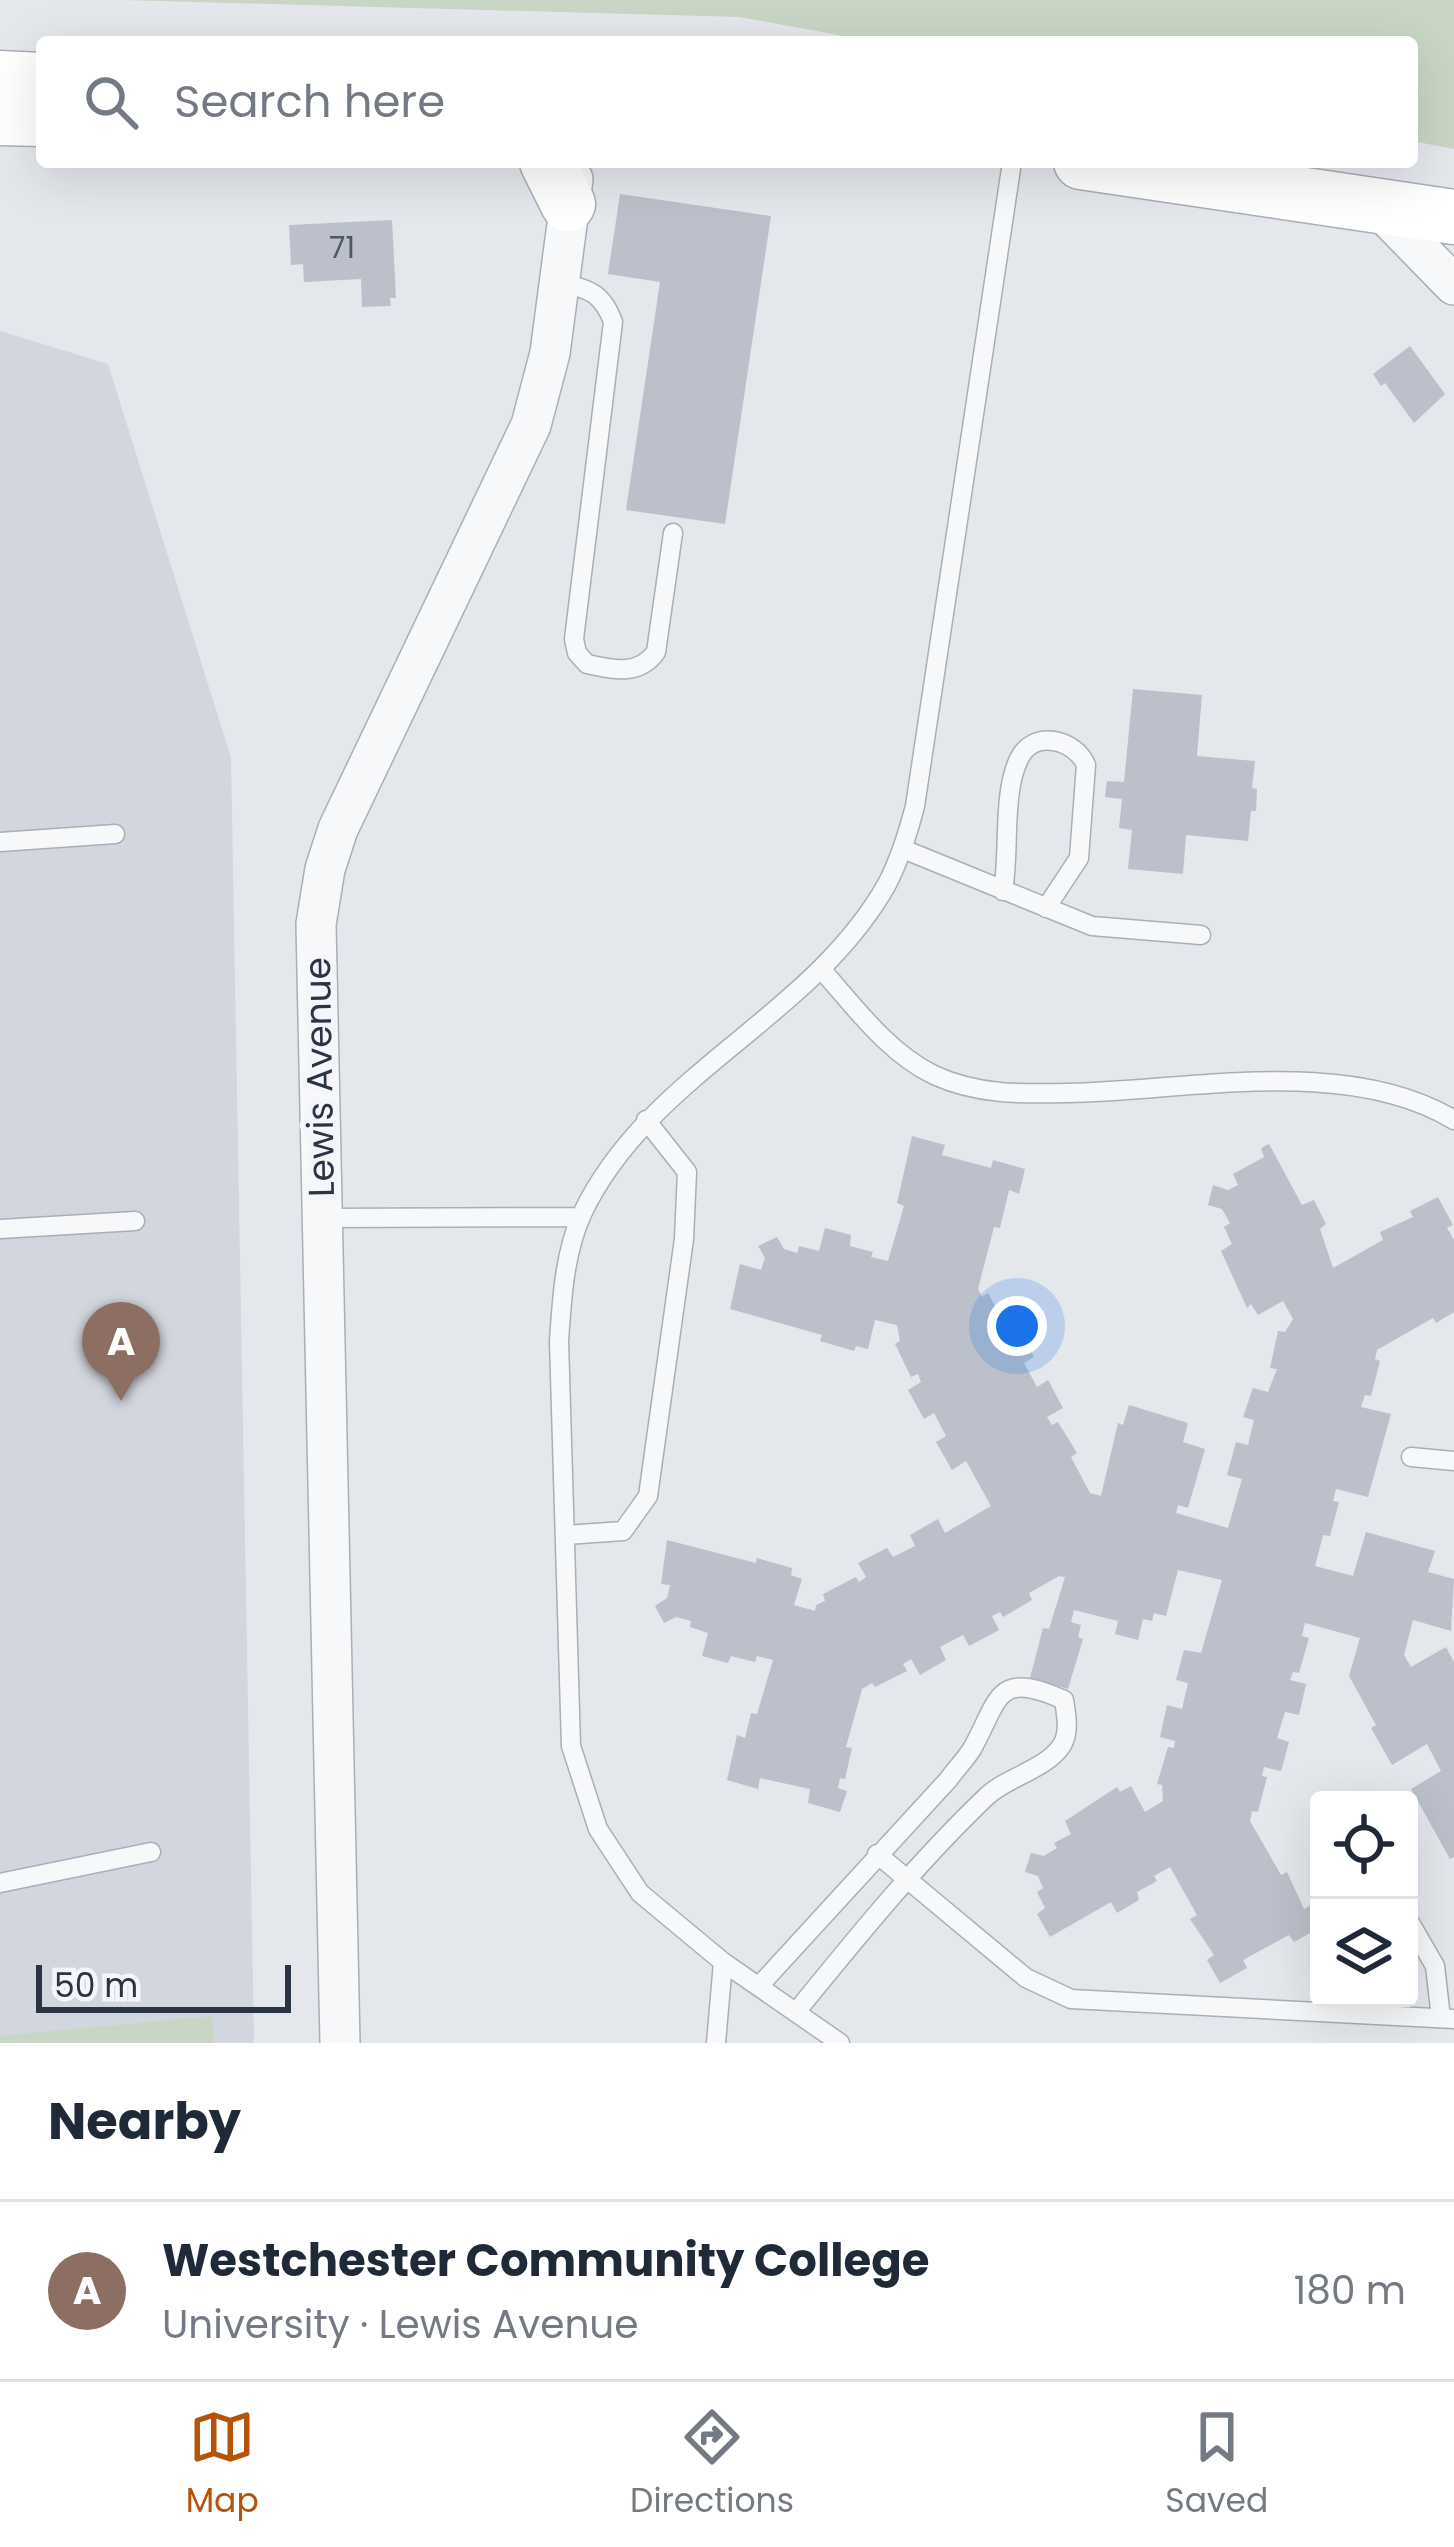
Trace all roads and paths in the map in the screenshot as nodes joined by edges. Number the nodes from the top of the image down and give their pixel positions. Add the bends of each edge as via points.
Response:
1 (0, 78) edge
2 (36, 80) edge
3 (0, 118) edge
4 (36, 119) edge
5 (1011, 168) edge
6 (1121, 168) edge
7 (564, 176) edge
8 (1377, 206) junction
9 (1454, 218) edge
10 (560, 283) junction
11 (1454, 285) edge
12 (673, 533) dead end
13 (115, 834) dead end
14 (0, 842) edge
15 (903, 849) junction
16 (1004, 891) junction
17 (1046, 908) junction
18 (1201, 935) dead end
19 (821, 969) junction
20 (646, 1120) junction
21 (1454, 1120) edge
22 (581, 1217) junction
23 (322, 1218) junction
24 (135, 1221) dead end
25 (0, 1229) edge
26 (1411, 1457) dead end
27 (1454, 1461) edge
28 (566, 1535) junction
29 (152, 1852) dead end
30 (877, 1854) junction
31 (906, 1877) junction
32 (0, 1883) edge
33 (1418, 1937) edge
34 (724, 1962) junction
35 (759, 1986) junction
36 (796, 2012) junction
37 (1448, 2019) edge
38 (340, 2043) edge
39 (716, 2043) edge
40 (840, 2043) edge

1 - 2 main road
3 - 4 main road
5 - 15 lane
6 - 8 main road
7 - 10 street, Lewis Avenue
8 - 9 main road
8 - 11 street
10 - 12 lane via 605,300 614,322 574,639 587,664 634,670 656,652
10 - 23 street, Lewis Avenue via 531,425 325,869 316,924
13 - 14 lane
15 - 16 lane
15 - 19 lane via 859,926
16 - 17 lane
16 - 17 lane via 1021,753 1040,741 1065,742 1086,765 1079,859
17 - 18 lane via 1092,926
19 - 20 lane
19 - 21 lane via 904,1054 933,1074 997,1094 1301,1081 1390,1096
20 - 22 lane
20 - 28 lane via 687,1172 648,1496 623,1531
22 - 23 lane
22 - 28 lane via 559,1341
23 - 38 street, Lewis Avenue
24 - 25 lane
26 - 27 lane
28 - 34 lane via 571,1746 598,1829 640,1893
29 - 32 lane
30 - 31 lane
30 - 31 lane via 972,1749 993,1702 1012,1688 1036,1687 1064,1700 1062,1744 992,1791
30 - 35 lane
31 - 36 lane
31 - 37 lane via 1026,1978 1072,1999
33 - 37 lane
34 - 35 lane
34 - 39 lane
35 - 36 lane
36 - 40 lane

